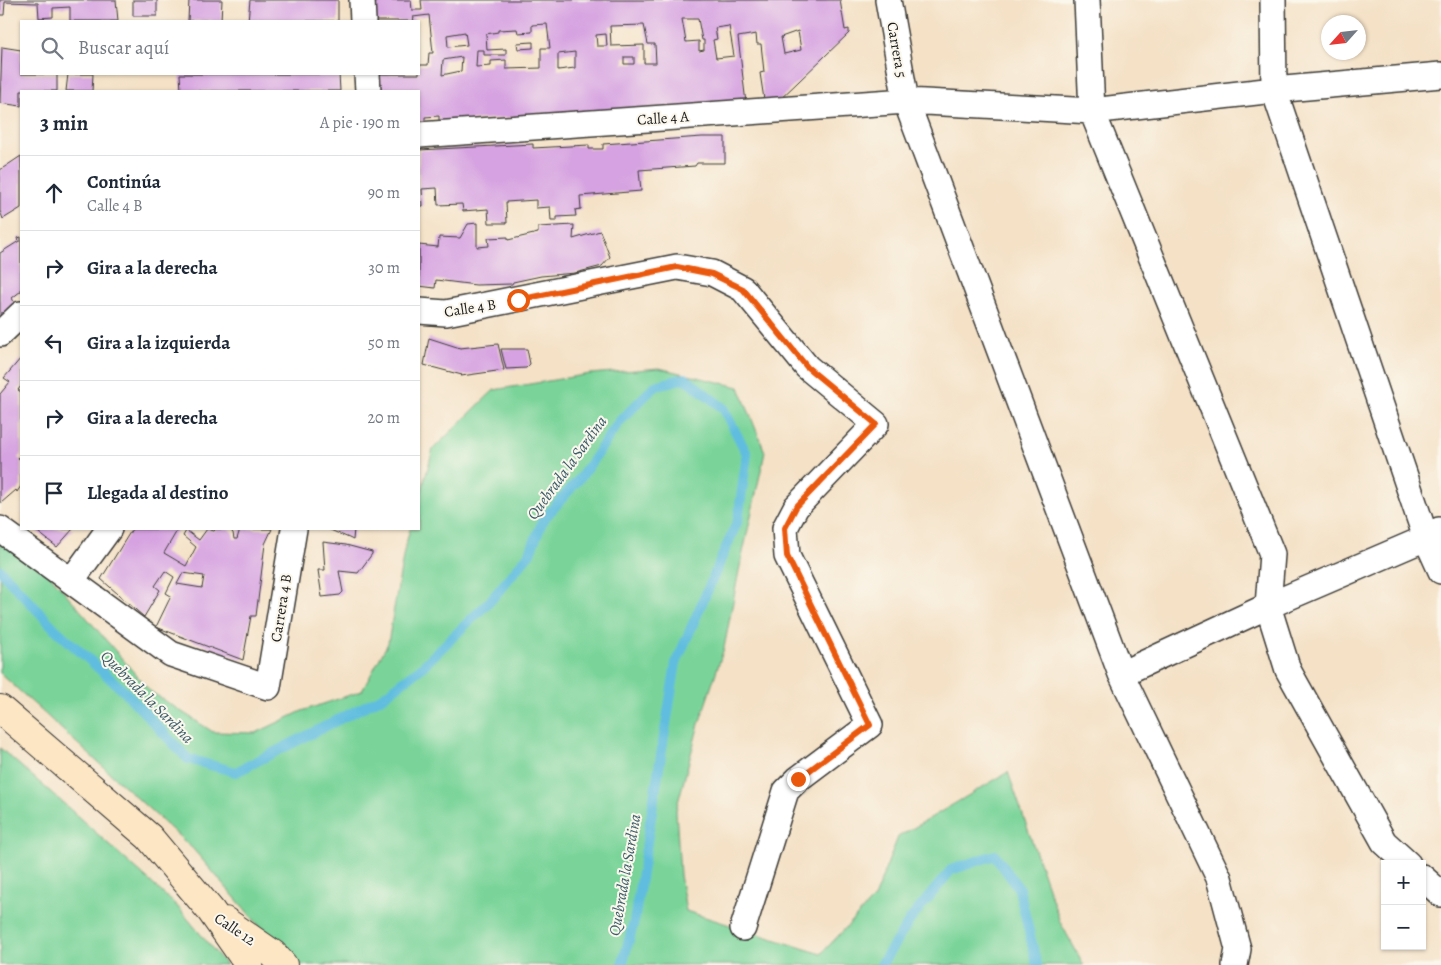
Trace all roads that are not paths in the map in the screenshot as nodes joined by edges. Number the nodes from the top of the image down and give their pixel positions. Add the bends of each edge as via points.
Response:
1 (362, 0) edge
2 (888, 0) edge
3 (1087, 0) edge
4 (1273, 0) edge
5 (363, 20) edge
6 (367, 75) edge
7 (1441, 75) edge
8 (368, 90) edge
9 (1274, 90) junction
10 (906, 101) junction
11 (1092, 111) junction
12 (420, 135) edge
13 (420, 311) edge
14 (20, 315) edge
15 (0, 334) edge
16 (0, 529) edge
17 (108, 530) edge
18 (294, 530) edge
19 (1434, 534) edge
20 (1441, 571) edge
21 (72, 580) junction
22 (1268, 606) junction
23 (1121, 674) junction
24 (0, 710) edge
25 (1404, 860) edge
26 (1426, 881) edge
27 (1441, 894) edge
28 (211, 911) junction
29 (743, 928) dead end
30 (249, 965) edge
31 (283, 965) edge
32 (1235, 965) edge

1 - 5 street
2 - 10 street, Carrera 5
3 - 11 street
4 - 9 street
6 - 8 street
7 - 9 street, Calle 4 A
9 - 11 street, Calle 4 A
9 - 19 street
10 - 11 street, Calle 4 A
10 - 12 street, Calle 4 A
10 - 23 street, Carrera 5
11 - 22 street via 1272,554
13 - 29 street, Calle 4 B via 446,313 677,267 712,274 743,289 807,367 876,424 796,507 785,528 787,556 870,725 786,791
14 - 15 street
16 - 21 street
17 - 21 street
18 - 21 street, Carrera 4 B via 268,687 171,654
19 - 20 street
19 - 22 street
22 - 23 street
22 - 25 street via 1288,670 1384,842
23 - 32 street, Carrera 5 via 1219,878 1238,949
24 - 28 main road via 149,837
26 - 27 street
28 - 30 main road, Calle 12
28 - 31 main road, Calle 12 via 273,954

